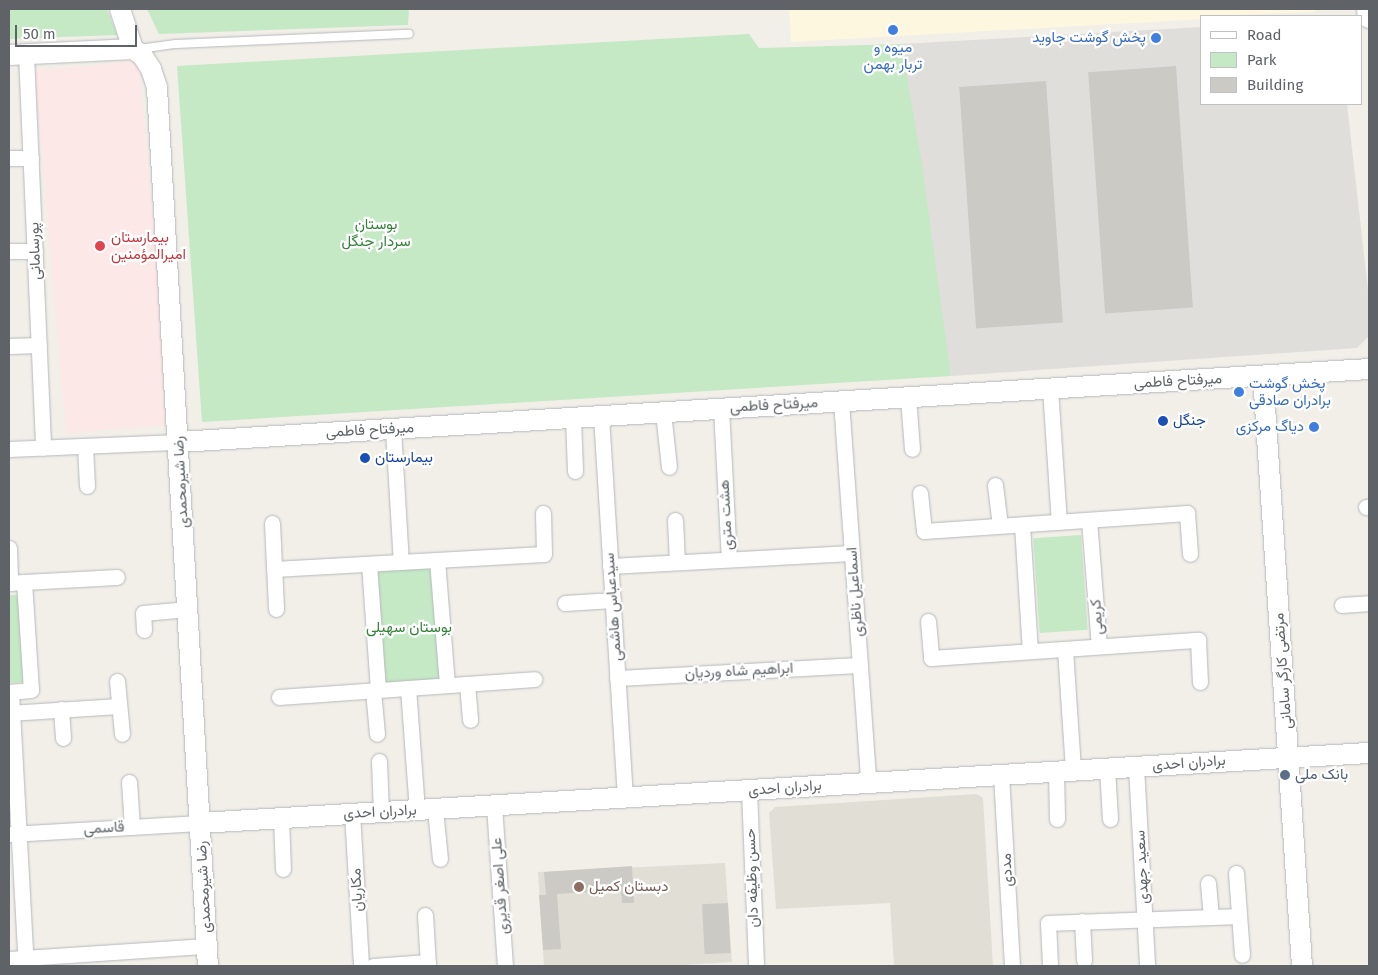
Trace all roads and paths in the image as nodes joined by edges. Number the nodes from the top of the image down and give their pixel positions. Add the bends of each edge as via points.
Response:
1 (120, 9) edge
2 (1368, 9) edge
3 (1369, 17) edge
4 (409, 34) dead end
5 (133, 49) junction
6 (18, 54) edge
7 (9, 158) edge
8 (31, 158) junction
9 (35, 250) junction
10 (9, 251) edge
11 (39, 345) junction
12 (9, 346) edge
13 (1369, 369) edge
14 (1263, 376) junction
15 (1050, 388) junction
16 (908, 397) junction
17 (841, 401) junction
18 (721, 408) junction
19 (663, 412) junction
20 (601, 416) junction
21 (573, 418) junction
22 (393, 429) junction
23 (178, 442) junction
24 (85, 446) junction
25 (43, 448) junction
26 (9, 449) edge
27 (912, 449) dead end
28 (668, 467) dead end
29 (575, 471) dead end
30 (995, 485) dead end
31 (87, 486) dead end
32 (920, 493) dead end
33 (543, 513) dead end
34 (675, 520) dead end
35 (1089, 520) junction
36 (272, 522) dead end
37 (1059, 522) junction
38 (1022, 525) junction
39 (1000, 526) junction
40 (9, 548) edge
41 (852, 553) junction
42 (1190, 554) dead end
43 (728, 559) junction
44 (437, 560) junction
45 (401, 562) junction
46 (677, 562) junction
47 (368, 564) junction
48 (610, 566) junction
49 (274, 569) junction
50 (117, 578) dead end
51 (15, 582) edge
52 (612, 600) junction
53 (565, 603) dead end
54 (1369, 603) edge
55 (1342, 605) dead end
56 (188, 609) junction
57 (276, 609) dead end
58 (928, 622) dead end
59 (144, 630) dead end
60 (1099, 646) junction
61 (1066, 649) junction
62 (1030, 651) junction
63 (860, 665) junction
64 (618, 678) junction
65 (534, 679) dead end
66 (118, 681) dead end
67 (1200, 682) dead end
68 (468, 684) junction
69 (447, 685) junction
70 (408, 688) junction
71 (376, 690) junction
72 (10, 692) edge
73 (279, 697) dead end
74 (118, 706) junction
75 (61, 709) junction
76 (10, 713) edge
77 (470, 720) dead end
78 (122, 734) dead end
79 (377, 734) dead end
80 (63, 738) dead end
81 (1369, 753) edge
82 (1288, 757) junction
83 (379, 761) dead end
84 (1136, 767) junction
85 (1107, 768) junction
86 (1064, 771) junction
87 (1001, 775) junction
88 (129, 782) dead end
89 (868, 782) junction
90 (749, 790) junction
91 (625, 798) junction
92 (494, 805) junction
93 (426, 809) junction
94 (382, 812) junction
95 (352, 813) junction
96 (281, 818) junction
97 (1057, 819) dead end
98 (1110, 819) dead end
99 (200, 823) junction
100 (132, 827) junction
101 (14, 834) edge
102 (440, 858) dead end
103 (284, 869) dead end
104 (1236, 873) dead end
105 (1208, 883) dead end
106 (425, 915) dead end
107 (1211, 916) junction
108 (1239, 916) junction
109 (1145, 918) junction
110 (1082, 921) junction
111 (207, 946) junction
112 (1242, 955) dead end
113 (9, 959) edge
114 (113, 959) edge
115 (1084, 960) dead end
116 (25, 962) edge
117 (428, 964) edge
118 (1050, 964) dead end
119 (208, 966) edge
120 (361, 966) edge
121 (373, 966) edge
122 (505, 966) edge
123 (756, 966) edge
124 (1012, 966) edge
125 (1148, 966) edge
126 (1302, 966) edge

1 - 5 street, رضا شیرمحمدی
2 - 3 main road
4 - 5 lane via 176,44
5 - 6 street
5 - 23 street, رضا شیرمحمدی via 142,55 157,88
6 - 8 street, پورسامانی
7 - 8 street
8 - 9 street, پورسامانی
9 - 10 street
9 - 11 street, پورسامانی
11 - 12 street
11 - 25 street, پورسامانی
13 - 14 street, میرفتاح فاطمی
14 - 15 street, میرفتاح فاطمی
14 - 82 street, مرتضی کارگر سامانی
15 - 16 street, میرفتاح فاطمی
15 - 37 street
16 - 17 street, میرفتاح فاطمی
16 - 27 street
17 - 18 street, میرفتاح فاطمی
17 - 41 street, اسماعیل ناظری
18 - 19 street, میرفتاح فاطمی
18 - 43 street, هشت متری
19 - 20 street, میرفتاح فاطمی
19 - 28 street
20 - 21 street, میرفتاح فاطمی
20 - 48 street, سیدعباس هاشمی
21 - 22 street, میرفتاح فاطمی
21 - 29 street
22 - 23 street, میرفتاح فاطمی
22 - 45 street
23 - 24 street
23 - 56 street, رضا شیرمحمدی
24 - 25 street
24 - 31 street
25 - 26 street
30 - 39 street
32 - 39 street via 924,531
33 - 44 street via 544,554
34 - 46 street
35 - 37 street
35 - 42 street via 1187,513
35 - 60 street, کریمی
36 - 49 street
37 - 38 street
38 - 39 street
38 - 62 street
40 - 51 street
41 - 43 street, هشت متری
41 - 63 street, اسماعیل ناظری
43 - 46 street
44 - 45 street
44 - 69 street
45 - 47 street
46 - 48 street
47 - 49 street
47 - 71 street
48 - 52 street, سیدعباس هاشمی
49 - 57 street
50 - 51 street
51 - 72 street via 31,690
52 - 53 street
52 - 64 street, سیدعباس هاشمی
54 - 55 street
56 - 59 street via 143,612
56 - 99 street, رضا شیرمحمدی
58 - 62 street, کریمی via 931,658
60 - 61 street, کریمی
60 - 67 street via 1198,640
61 - 62 street, کریمی
61 - 86 street
63 - 64 street, ابراهیم شاه وردیان
63 - 89 street, اسماعیل ناظری
64 - 91 street, سیدعباس هاشمی
65 - 68 street
66 - 74 street
68 - 69 street
68 - 77 street
69 - 70 street
70 - 71 street
70 - 93 street
71 - 73 street
71 - 79 street
72 - 76 street
74 - 75 street
74 - 78 street
75 - 76 street
75 - 80 street
76 - 101 street
81 - 82 street, برادران احدی
82 - 84 street, برادران احدی
82 - 126 street, مرتضی کارگر سامانی
83 - 94 street
84 - 85 street, برادران احدی
84 - 109 street, سعید جهدی
85 - 86 street, برادران احدی
85 - 98 street
86 - 87 street, برادران احدی
86 - 97 street
87 - 89 street, برادران احدی
87 - 124 street, مددی
88 - 100 street
89 - 90 street, برادران احدی
90 - 91 street, برادران احدی
90 - 123 street, حسن وظیفه دان
91 - 92 street, برادران احدی
92 - 93 street, برادران احدی
92 - 122 street, علی اصغر قدیری
93 - 94 street, برادران احدی
93 - 102 street
94 - 95 street, برادران احدی
95 - 96 street, برادران احدی
95 - 120 street, مکاریان
96 - 99 street, برادران احدی
96 - 103 street
99 - 100 street, قاسمی
99 - 111 street, رضا شیرمحمدی
100 - 101 street, قاسمی
101 - 116 street
104 - 108 street
105 - 107 street
106 - 117 street
107 - 108 street
107 - 109 street
108 - 112 street
109 - 110 street
109 - 125 street, سعید جهدی
110 - 115 street
110 - 118 street via 1048,923
111 - 114 street
111 - 119 street, رضا شیرمحمدی
113 - 116 street
114 - 116 street
117 - 121 street

